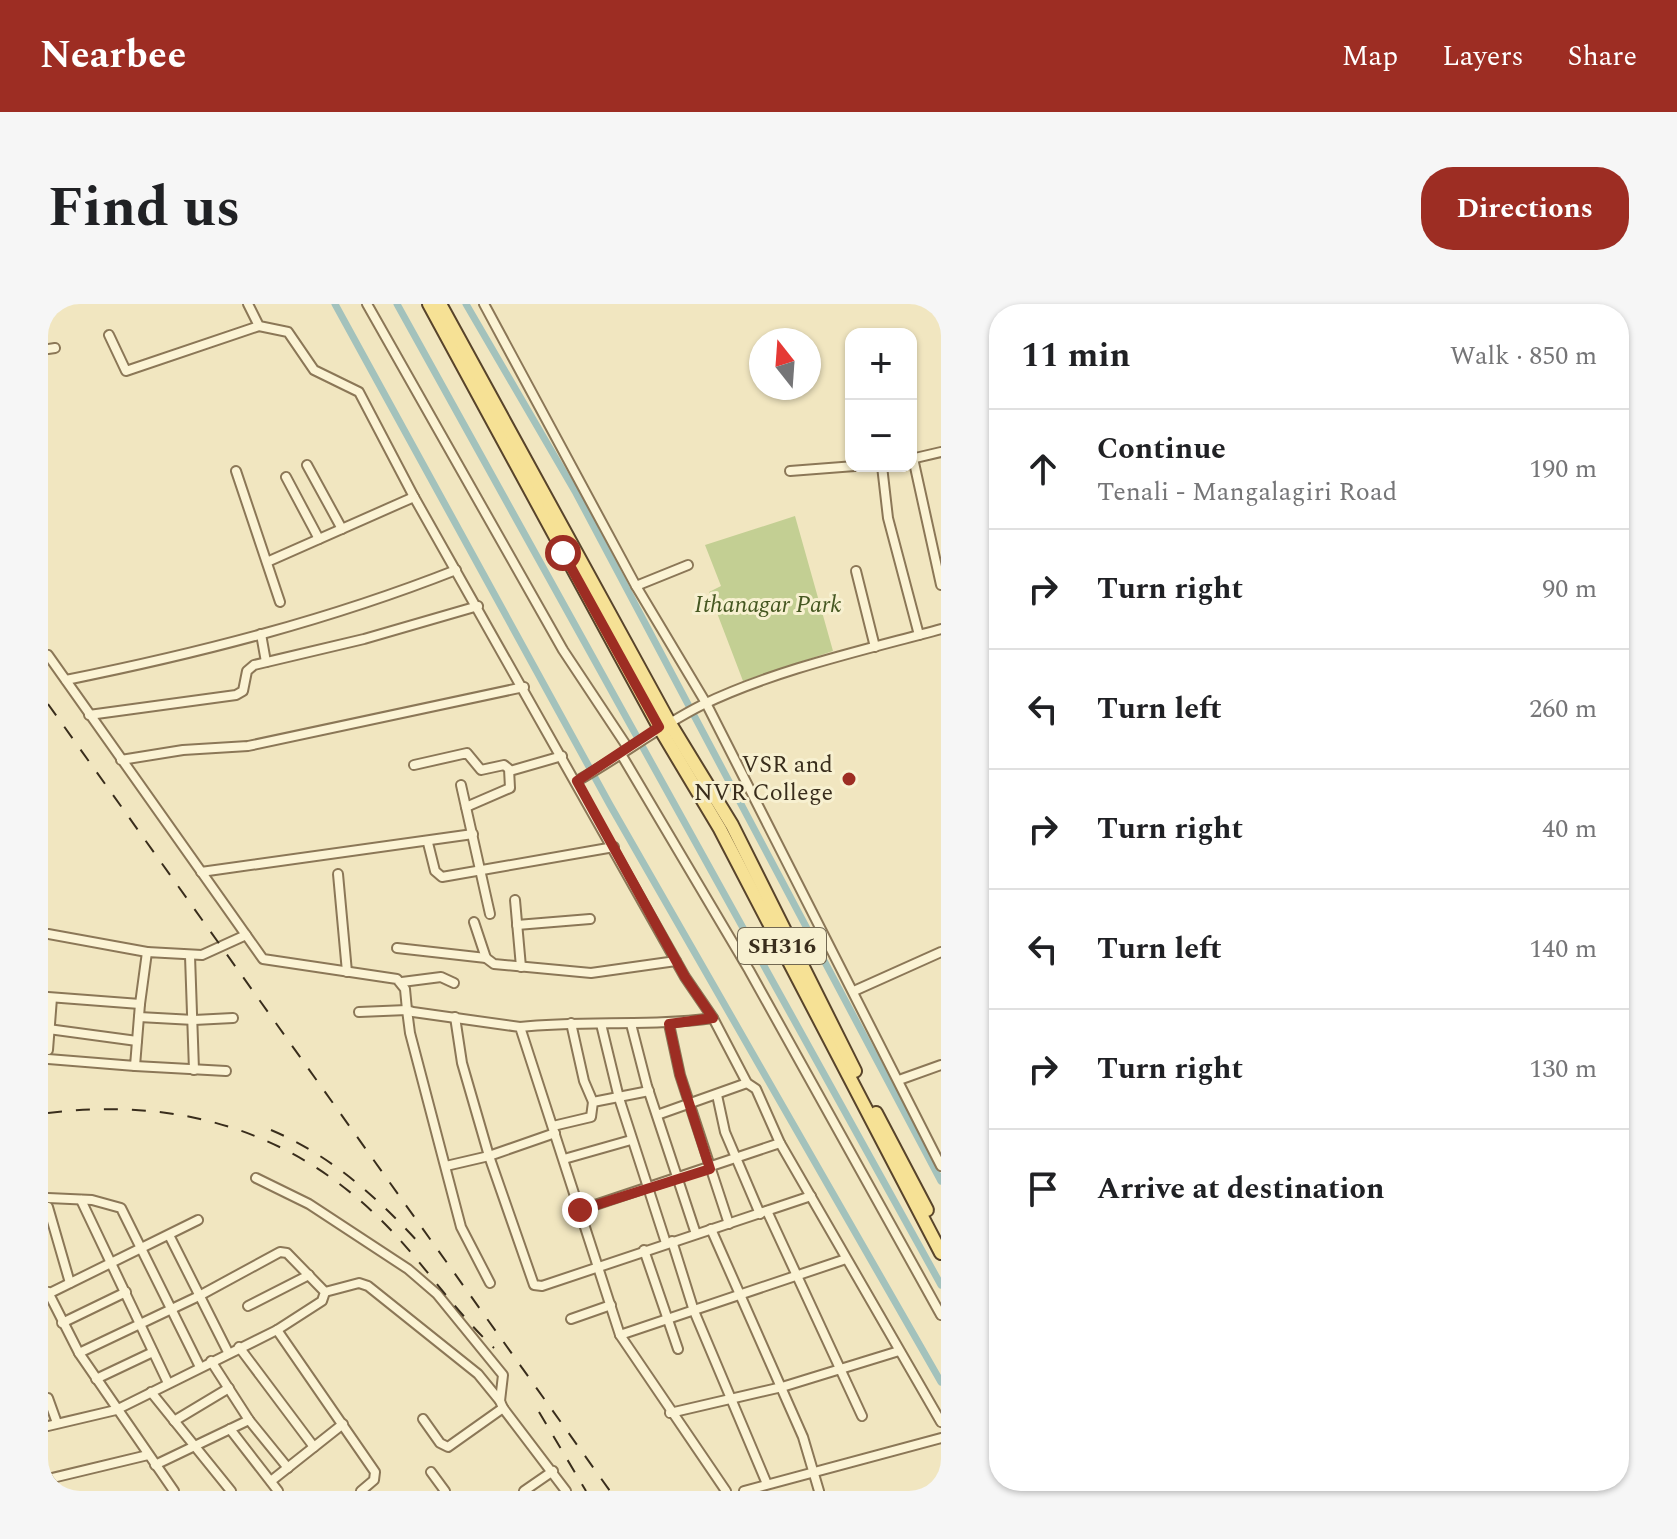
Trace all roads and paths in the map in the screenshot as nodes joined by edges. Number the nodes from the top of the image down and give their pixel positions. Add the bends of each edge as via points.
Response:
1 (248, 304) edge
2 (367, 304) edge
3 (429, 304) edge
4 (440, 304) edge
5 (484, 304) edge
6 (259, 326) junction
7 (109, 335) dead end
8 (941, 452) edge
9 (917, 457) edge
10 (307, 465) dead end
11 (845, 467) edge
12 (236, 471) dead end
13 (790, 471) dead end
14 (883, 472) edge
15 (915, 472) edge
16 (286, 477) dead end
17 (414, 497) junction
18 (342, 529) junction
19 (319, 539) junction
20 (267, 562) junction
21 (688, 565) dead end
22 (456, 570) junction
23 (856, 571) dead end
24 (941, 585) edge
25 (636, 586) junction
26 (280, 602) dead end
27 (478, 606) junction
28 (941, 629) edge
29 (261, 634) junction
30 (919, 635) junction
31 (875, 647) junction
32 (48, 655) edge
33 (266, 662) junction
34 (66, 680) junction
35 (524, 687) junction
36 (703, 705) junction
37 (89, 715) junction
38 (664, 725) junction
39 (628, 748) junction
40 (562, 756) junction
41 (121, 760) junction
42 (414, 765) dead end
43 (510, 771) junction
44 (577, 781) junction
45 (461, 785) dead end
46 (466, 807) junction
47 (473, 834) junction
48 (428, 843) junction
49 (614, 847) junction
50 (480, 870) junction
51 (201, 872) junction
52 (338, 874) dead end
53 (515, 900) dead end
54 (490, 914) dead end
55 (590, 919) dead end
56 (474, 922) dead end
57 (517, 925) junction
58 (48, 934) edge
59 (246, 935) junction
60 (397, 948) dead end
61 (147, 952) junction
62 (941, 952) edge
63 (190, 956) junction
64 (486, 958) junction
65 (676, 961) junction
66 (521, 967) junction
67 (347, 972) junction
68 (402, 982) junction
69 (454, 983) dead end
70 (854, 991) junction
71 (50, 998) edge
72 (140, 1004) junction
73 (407, 1010) junction
74 (359, 1012) dead end
75 (139, 1017) junction
76 (455, 1017) junction
77 (233, 1018) dead end
78 (713, 1018) junction
79 (194, 1020) junction
80 (571, 1023) junction
81 (601, 1024) junction
82 (631, 1024) junction
83 (669, 1024) junction
84 (520, 1027) junction
85 (48, 1029) edge
86 (137, 1041) junction
87 (48, 1050) edge
88 (48, 1059) edge
89 (941, 1065) edge
90 (135, 1066) junction
91 (194, 1070) junction
92 (226, 1071) dead end
93 (899, 1080) junction
94 (747, 1083) junction
95 (649, 1091) junction
96 (717, 1095) junction
97 (619, 1098) junction
98 (593, 1102) junction
99 (689, 1105) junction
100 (657, 1115) junction
101 (554, 1129) junction
102 (631, 1140) junction
103 (780, 1143) junction
104 (489, 1156) junction
105 (564, 1159) junction
106 (737, 1160) junction
107 (446, 1166) junction
108 (941, 1166) edge
109 (710, 1169) junction
110 (256, 1178) dead end
111 (680, 1178) junction
112 (648, 1190) junction
113 (811, 1196) junction
114 (48, 1198) edge
115 (81, 1200) junction
116 (48, 1207) edge
117 (580, 1210) junction
118 (763, 1213) junction
119 (198, 1220) dead end
120 (729, 1224) junction
121 (711, 1229) junction
122 (696, 1234) junction
123 (169, 1235) junction
124 (941, 1237) edge
125 (669, 1242) junction
126 (142, 1249) junction
127 (644, 1250) junction
128 (941, 1253) edge
129 (846, 1259) junction
130 (112, 1262) junction
131 (600, 1266) junction
132 (309, 1275) junction
133 (794, 1276) junction
134 (70, 1283) junction
135 (490, 1283) dead end
136 (126, 1292) junction
137 (325, 1292) junction
138 (48, 1293) edge
139 (199, 1296) junction
140 (742, 1297) junction
141 (611, 1305) junction
142 (248, 1306) dead end
143 (171, 1309) junction
144 (694, 1311) junction
145 (52, 1313) edge
146 (941, 1315) edge
147 (571, 1319) dead end
148 (668, 1320) junction
149 (62, 1323) junction
150 (141, 1324) junction
151 (277, 1330) junction
152 (620, 1335) junction
153 (239, 1347) junction
154 (678, 1349) dead end
155 (899, 1351) junction
156 (153, 1352) junction
157 (228, 1352) junction
158 (79, 1353) junction
159 (211, 1361) junction
160 (200, 1367) junction
161 (837, 1368) junction
162 (96, 1379) junction
163 (168, 1383) junction
164 (782, 1387) junction
165 (229, 1388) junction
166 (151, 1392) junction
167 (48, 1398) edge
168 (733, 1400) junction
169 (502, 1404) junction
170 (116, 1410) junction
171 (670, 1413) junction
172 (862, 1416) dead end
173 (423, 1419) dead end
174 (249, 1420) junction
175 (174, 1421) junction
176 (941, 1422) edge
177 (53, 1424) edge
178 (343, 1424) junction
179 (230, 1429) junction
180 (941, 1438) edge
181 (314, 1447) junction
182 (195, 1448) junction
183 (148, 1455) junction
184 (155, 1465) junction
185 (288, 1468) junction
186 (553, 1471) junction
187 (812, 1471) junction
188 (431, 1472) dead end
189 (271, 1481) junction
190 (767, 1484) junction
191 (53, 1491) edge
192 (174, 1491) edge
193 (231, 1491) edge
194 (278, 1491) edge
195 (361, 1491) edge
196 (445, 1491) edge
197 (524, 1491) edge
198 (566, 1491) edge
199 (726, 1491) edge
200 (744, 1491) edge
201 (819, 1491) edge

1 - 6 street
2 - 39 street via 563,650
3 - 38 main road, SH316
4 - 38 main road, SH316
5 - 25 street
6 - 7 street via 126,371
6 - 17 street via 288,332 314,370 359,392
8 - 9 street
10 - 18 street
11 - 13 street
12 - 20 street
14 - 30 street via 888,518
15 - 24 street
16 - 19 street
17 - 18 street
17 - 22 street
18 - 19 street
19 - 20 street
20 - 26 street
21 - 25 street
22 - 27 street
22 - 29 street via 363,605
23 - 31 street
25 - 36 street
27 - 33 street
27 - 35 street
28 - 30 street
29 - 33 street
29 - 34 street via 198,653
30 - 31 street
31 - 36 street
32 - 34 street
33 - 37 street via 249,668 243,691 236,695
34 - 37 street
35 - 40 street
35 - 41 street via 248,746
36 - 38 street
36 - 70 street
37 - 41 street
38 - 39 street
38 - 124 main road, SH316 via 732,825
38 - 128 main road, SH316
39 - 44 street
39 - 146 street
40 - 43 street
40 - 44 street
41 - 51 street
42 - 43 street via 467,753 481,770 504,765
43 - 46 street via 510,788
44 - 49 street
45 - 46 street
46 - 47 street
47 - 48 street
47 - 50 street
48 - 50 street via 439,876
48 - 51 street
49 - 50 street
49 - 65 street
50 - 54 street
51 - 59 street
52 - 67 street
53 - 57 street
55 - 57 street
56 - 64 street
57 - 66 street
58 - 61 street
59 - 63 street
59 - 67 street via 263,959
60 - 64 street
61 - 63 street
61 - 72 street
62 - 70 street
63 - 79 street
64 - 66 street
65 - 66 street via 591,973
65 - 78 street
67 - 68 street
68 - 69 street via 441,977
68 - 73 street
70 - 93 street
71 - 72 street
71 - 85 street
72 - 75 street
73 - 74 street
73 - 76 street
73 - 107 street
75 - 79 street
75 - 86 street
76 - 84 street
76 - 104 street via 462,1063
77 - 79 street
78 - 83 street
78 - 94 street
79 - 91 street
80 - 81 street
80 - 84 street
80 - 98 street
81 - 82 street
81 - 97 street
82 - 83 street
82 - 95 street
83 - 99 street
84 - 101 street
85 - 86 street
85 - 87 street
86 - 90 street
88 - 90 street
89 - 93 street
90 - 91 street
91 - 92 street
93 - 108 street
94 - 96 street
94 - 103 street via 756,1089
95 - 97 street
95 - 100 street
96 - 99 street
96 - 106 street
97 - 98 street
97 - 102 street
98 - 101 street via 591,1117
99 - 100 street
99 - 109 street
100 - 111 street
101 - 104 street
101 - 105 street
102 - 105 street
102 - 112 street
103 - 106 street
103 - 113 street
104 - 107 street
104 - 131 street via 534,1285
105 - 117 street
106 - 109 street
106 - 118 street
107 - 135 street via 464,1236
109 - 111 street
109 - 120 street
110 - 169 street via 309,1204 437,1294 503,1375
111 - 112 street
111 - 122 street
112 - 117 street
112 - 125 street
113 - 118 street
113 - 129 street
114 - 115 street
115 - 126 street via 121,1208
115 - 130 street
116 - 134 street
117 - 131 street
118 - 120 street
118 - 133 street
119 - 123 street
120 - 121 street
121 - 122 street
121 - 140 street
122 - 125 street
123 - 126 street
123 - 139 street
125 - 127 street
125 - 144 street
126 - 130 street
126 - 143 street
127 - 131 street
127 - 148 street
129 - 133 street
129 - 155 street
130 - 134 street
130 - 136 street
131 - 141 street
132 - 137 street
132 - 139 street via 280,1252
132 - 142 street
133 - 140 street
133 - 161 street
134 - 138 street
136 - 149 street
136 - 150 street
137 - 151 street via 322,1301
137 - 169 street via 359,1283 368,1286 478,1374
138 - 145 street
139 - 143 street
139 - 157 street
140 - 144 street
140 - 164 street
141 - 147 street
141 - 152 street
143 - 150 street
143 - 160 street
144 - 148 street
144 - 168 street
145 - 149 street
148 - 152 street
148 - 154 street
149 - 158 street
150 - 156 street
150 - 158 street
151 - 153 street
151 - 178 street
152 - 171 street
153 - 157 street
153 - 181 street
155 - 161 street
155 - 176 street
156 - 162 street
156 - 163 street
157 - 159 street
158 - 162 street
159 - 160 street
159 - 165 street
160 - 163 street
161 - 164 street
161 - 172 street
162 - 170 street
163 - 166 street
164 - 168 street
164 - 187 street
165 - 174 street
165 - 175 street
166 - 170 street
166 - 175 street
167 - 177 street
168 - 171 street
168 - 190 street
169 - 173 street via 448,1447
169 - 186 street
170 - 177 street
170 - 183 street
171 - 199 street
174 - 179 street
174 - 185 street
175 - 182 street
178 - 181 street
178 - 195 street via 375,1472
179 - 182 street
179 - 189 street
180 - 187 street
181 - 185 street
182 - 184 street
182 - 193 street
183 - 184 street
183 - 191 street via 48,1479
184 - 192 street
185 - 189 street
186 - 197 street
186 - 198 street
187 - 190 street
187 - 201 street
188 - 196 street
189 - 194 street
190 - 200 street

